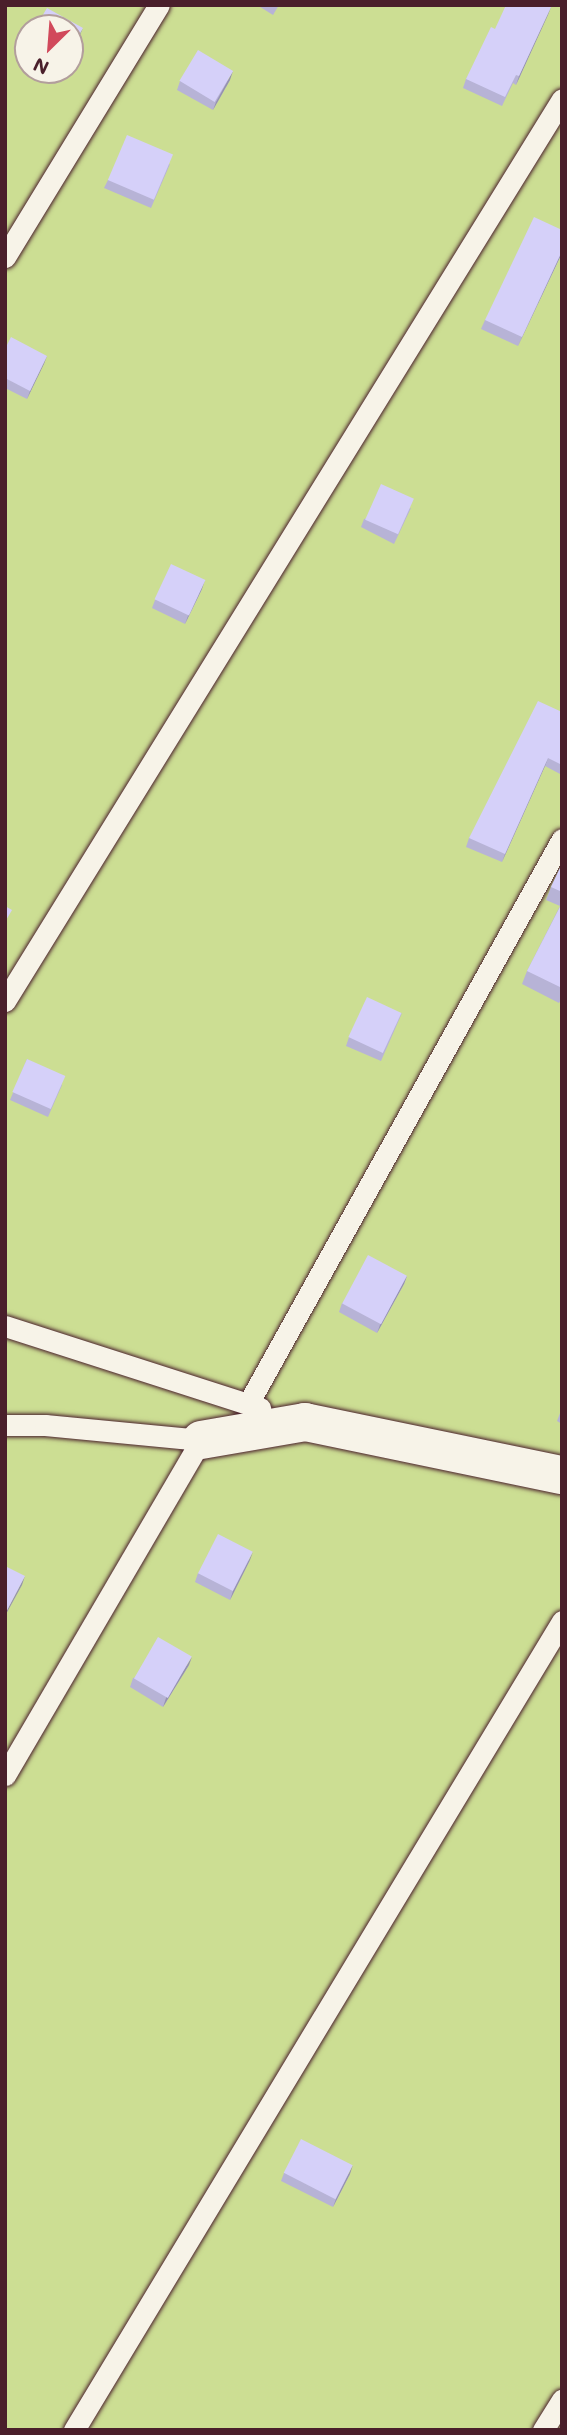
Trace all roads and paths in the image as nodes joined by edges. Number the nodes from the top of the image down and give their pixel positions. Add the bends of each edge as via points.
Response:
1 (159, 5) edge
2 (562, 99) edge
3 (5, 257) edge
4 (562, 839) edge
5 (5, 1001) edge
6 (5, 1326) edge
7 (248, 1404) junction
8 (306, 1422) junction
9 (5, 1425) edge
10 (201, 1440) junction
11 (562, 1475) edge
12 (562, 1621) edge
13 (5, 1775) edge
14 (562, 2399) edge
15 (74, 2430) edge
16 (543, 2430) edge

1 - 3 lane
2 - 5 lane
4 - 7 lane
6 - 7 lane
7 - 8 lane
8 - 10 street
8 - 11 street
9 - 10 lane
10 - 13 lane
12 - 15 lane
14 - 16 lane

